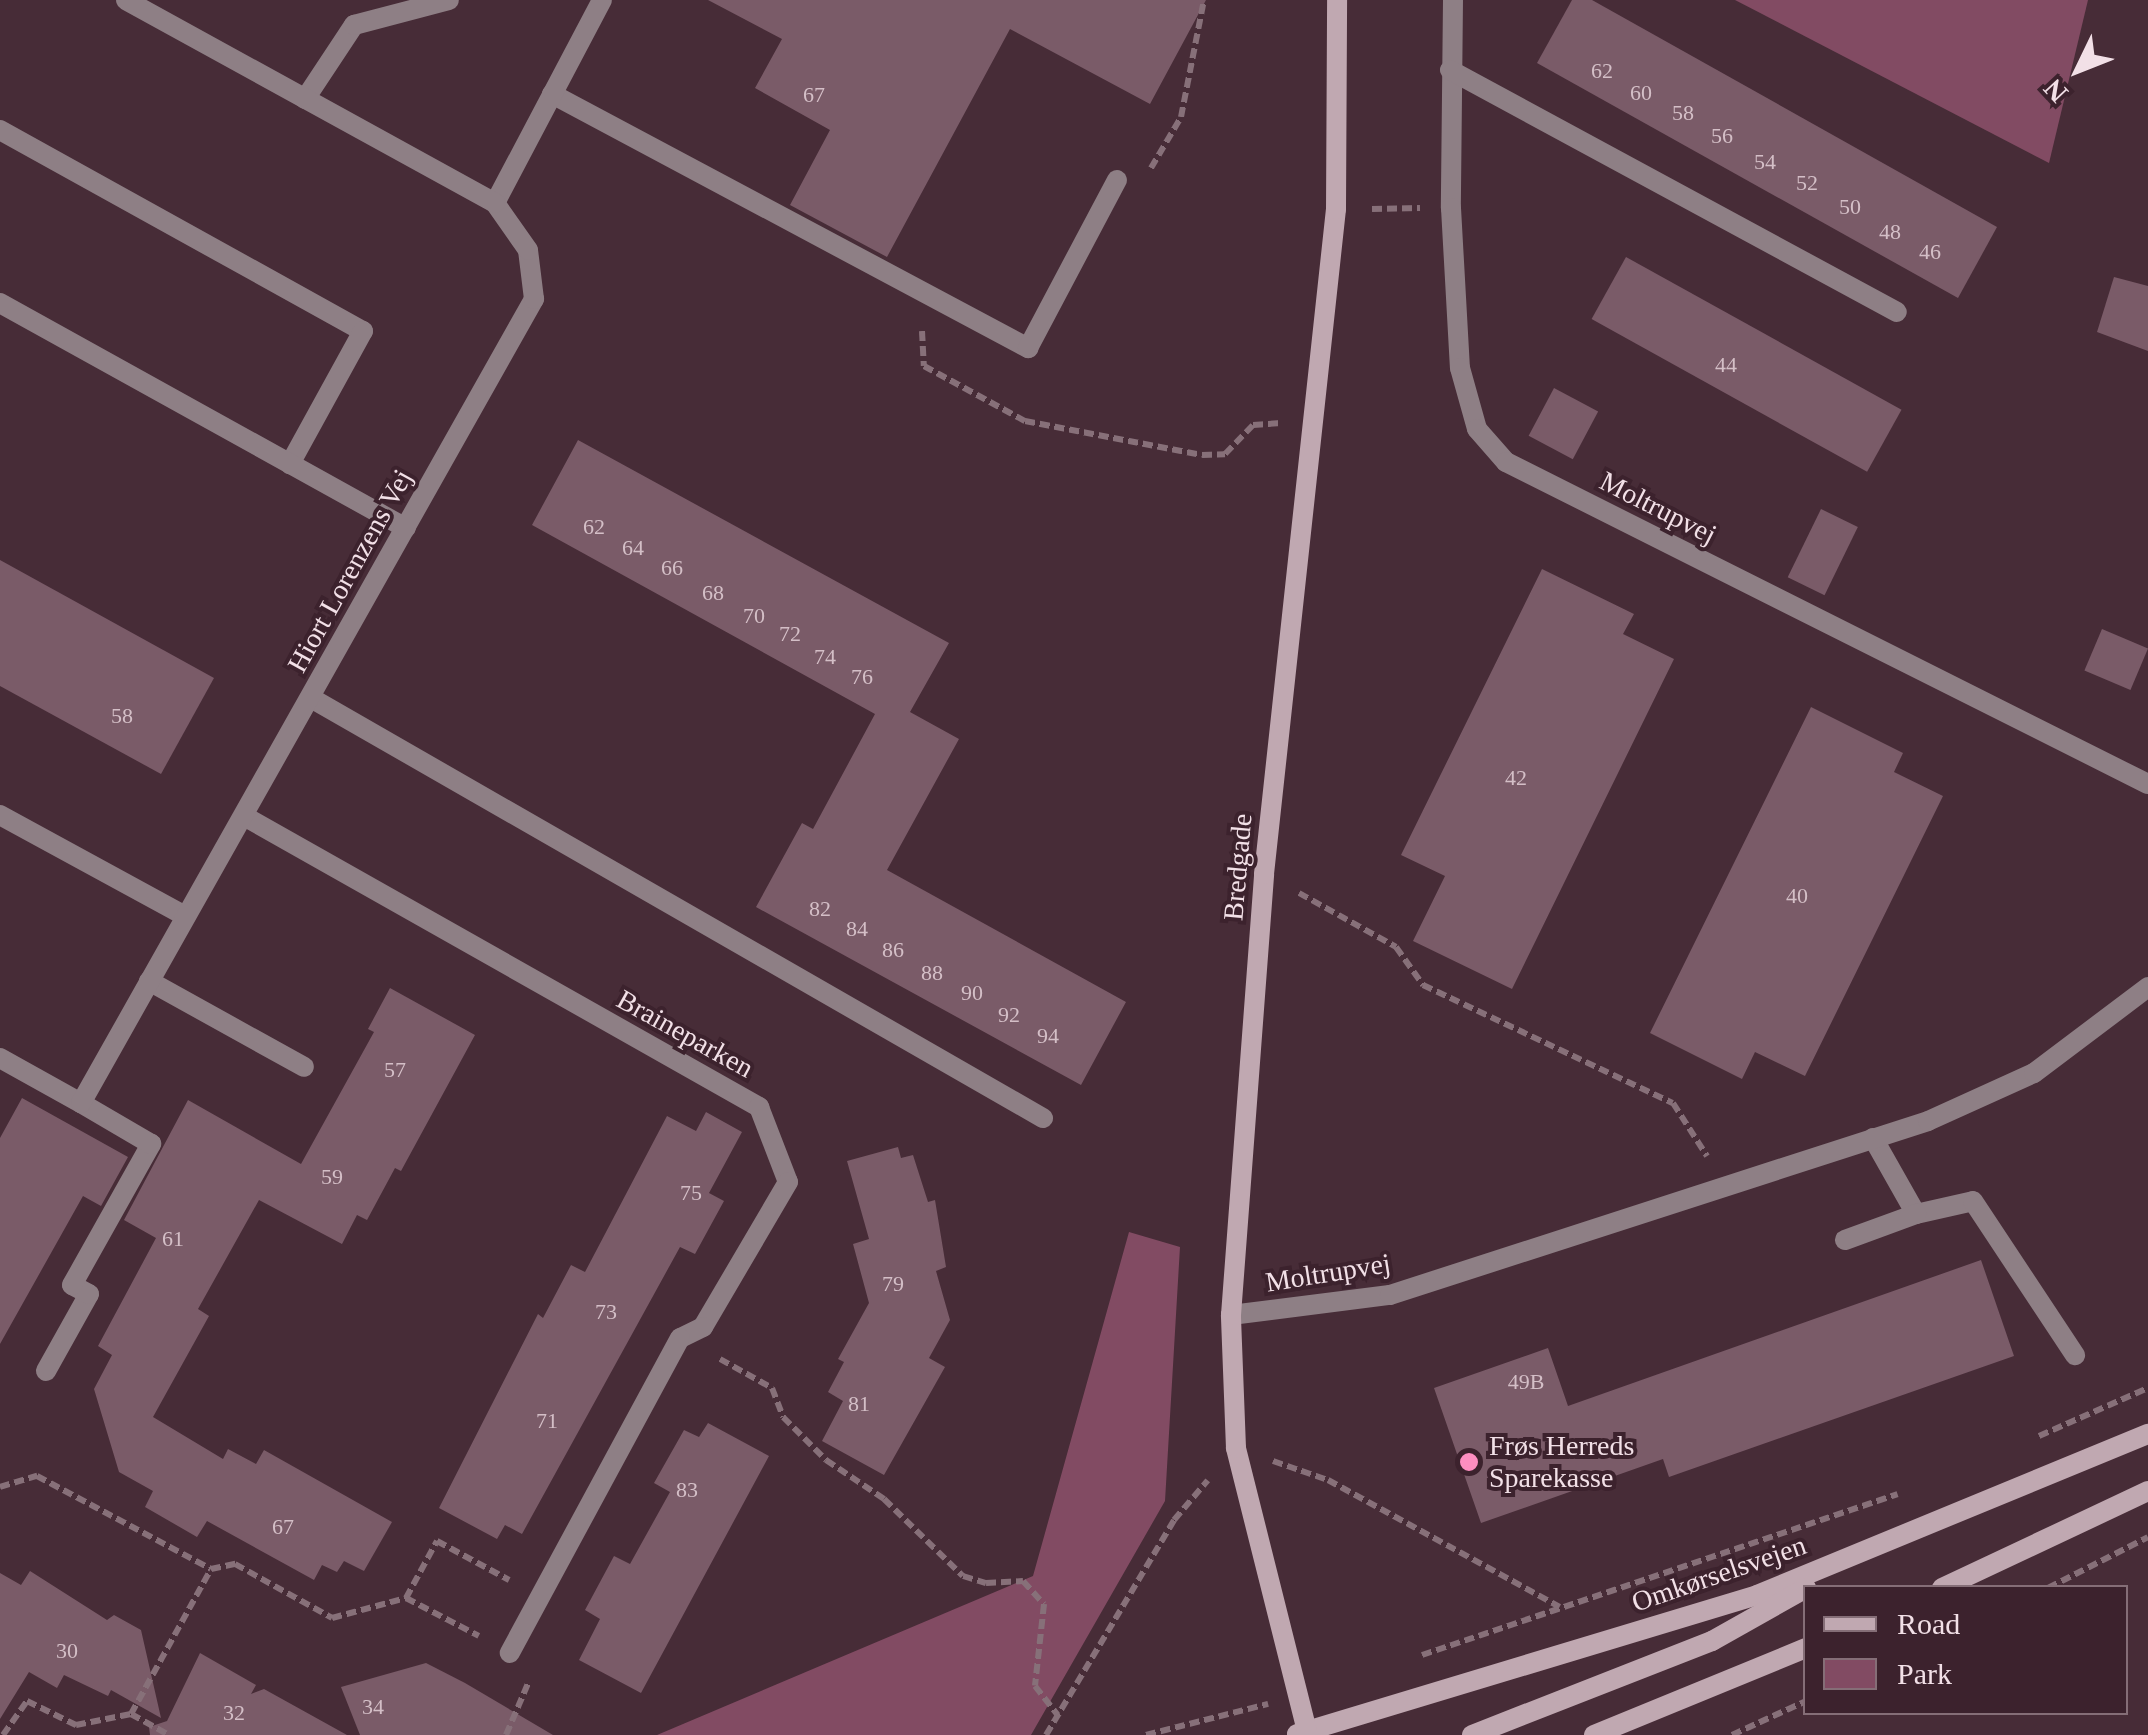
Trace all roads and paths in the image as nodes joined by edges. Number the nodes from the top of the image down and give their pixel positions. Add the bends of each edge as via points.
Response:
1 (126, 0) edge
2 (450, 0) edge
3 (602, 0) edge
4 (1204, 0) edge
5 (1338, 0) edge
6 (1453, 0) edge
7 (1450, 70) junction
8 (552, 94) junction
9 (305, 98) junction
10 (0, 130) edge
11 (1117, 180) joint
12 (495, 203) junction
13 (1451, 208) junction
14 (1336, 209) junction
15 (918, 289) junction
16 (0, 304) edge
17 (1898, 312) dead end
18 (1312, 427) junction
19 (290, 464) junction
20 (406, 528) junction
21 (311, 698) junction
22 (2148, 784) edge
23 (0, 815) edge
24 (244, 816) junction
25 (1264, 874) junction
26 (185, 916) junction
27 (149, 981) junction
28 (2148, 987) edge
29 (0, 1058) edge
30 (304, 1066) dead end
31 (80, 1104) junction
32 (1044, 1118) dead end
33 (1873, 1138) junction
34 (1724, 1183) junction
35 (1916, 1214) junction
36 (1845, 1240) dead end
37 (1231, 1315) junction
38 (680, 1338) junction
39 (2075, 1355) dead end
40 (46, 1371) dead end
41 (2148, 1388) edge
42 (2148, 1434) edge
43 (2020, 1444) dead end
44 (1236, 1448) junction
45 (0, 1487) edge
46 (1910, 1490) dead end
47 (2148, 1491) edge
48 (2148, 1536) edge
49 (1874, 1548) junction
50 (211, 1570) junction
51 (1811, 1585) edge
52 (1948, 1585) edge
53 (2054, 1585) edge
54 (1803, 1590) edge
55 (541, 1597) junction
56 (406, 1598) junction
57 (1561, 1608) junction
58 (1803, 1649) edge
59 (510, 1653) junction
60 (1411, 1658) dead end
61 (1298, 1697) junction
62 (1803, 1701) edge
63 (131, 1714) junction
64 (1058, 1715) junction
65 (1304, 1734) edge
66 (3, 1735) edge
67 (169, 1735) edge
68 (506, 1735) edge
69 (1046, 1735) edge
70 (1146, 1735) edge
71 (1472, 1735) edge
72 (1594, 1735) edge
73 (1732, 1735) edge

1 - 9 street, Hiort Lorenzens Vej
2 - 9 street via 354,25
3 - 8 street
4 - 11 path via 1181,117 1148,174
5 - 14 main road, Bredgade
6 - 7 street, Moltrupvej
7 - 13 street, Moltrupvej
7 - 17 street
8 - 12 street
8 - 15 street
9 - 12 street, Hiort Lorenzens Vej
10 - 19 street via 363,331
11 - 15 street via 1028,348
12 - 20 street, Hiort Lorenzens Vej via 528,250 534,299
13 - 14 path
13 - 22 street, Moltrupvej via 1460,368 1478,429 1506,462
14 - 18 main road, Bredgade
15 - 18 path via 924,366 1025,421 1202,455 1226,454 1253,425
16 - 19 street
18 - 25 main road, Bredgade
19 - 20 street
20 - 21 street, Hiort Lorenzens Vej
21 - 24 street
21 - 32 street, Hiort Lorenzens Vej
23 - 26 street
24 - 26 street
24 - 38 street, Braineparken via 759,1107 788,1182 703,1327
25 - 34 path via 1396,947 1423,985 1673,1103
25 - 37 main road, Bredgade
26 - 27 street
27 - 30 street
27 - 31 street
28 - 33 street, Moltrupvej via 2034,1074
29 - 31 street
31 - 40 street via 151,1144 72,1284 89,1294
33 - 34 street, Moltrupvej
33 - 35 street
34 - 37 street, Moltrupvej via 1390,1295
35 - 36 street
35 - 39 street via 1973,1201
37 - 44 main road, Bredgade
38 - 55 street, Braineparken
38 - 64 path via 772,1388 783,1418 826,1460 884,1499 963,1576 986,1583 1023,1581 1044,1604 1036,1686
41 - 43 path
42 - 49 main road, Omkørselsvejen
44 - 57 path via 1328,1480
44 - 61 main road, Bredgade
44 - 64 path via 1174,1520
45 - 50 path via 38,1476
46 - 57 path
47 - 52 main road
48 - 53 path
49 - 51 main road
49 - 65 main road, Omkørselsvejen via 1757,1594
50 - 56 path via 234,1564 332,1618
50 - 63 path
54 - 71 main road via 1712,1641
55 - 56 path via 437,1541
55 - 59 street, Braineparken
56 - 59 path
57 - 60 path
58 - 72 main road
59 - 68 path via 530,1674
61 - 65 main road, Bredgade
61 - 70 path
62 - 73 path
63 - 66 path via 76,1725 26,1701
63 - 67 path
64 - 69 path

